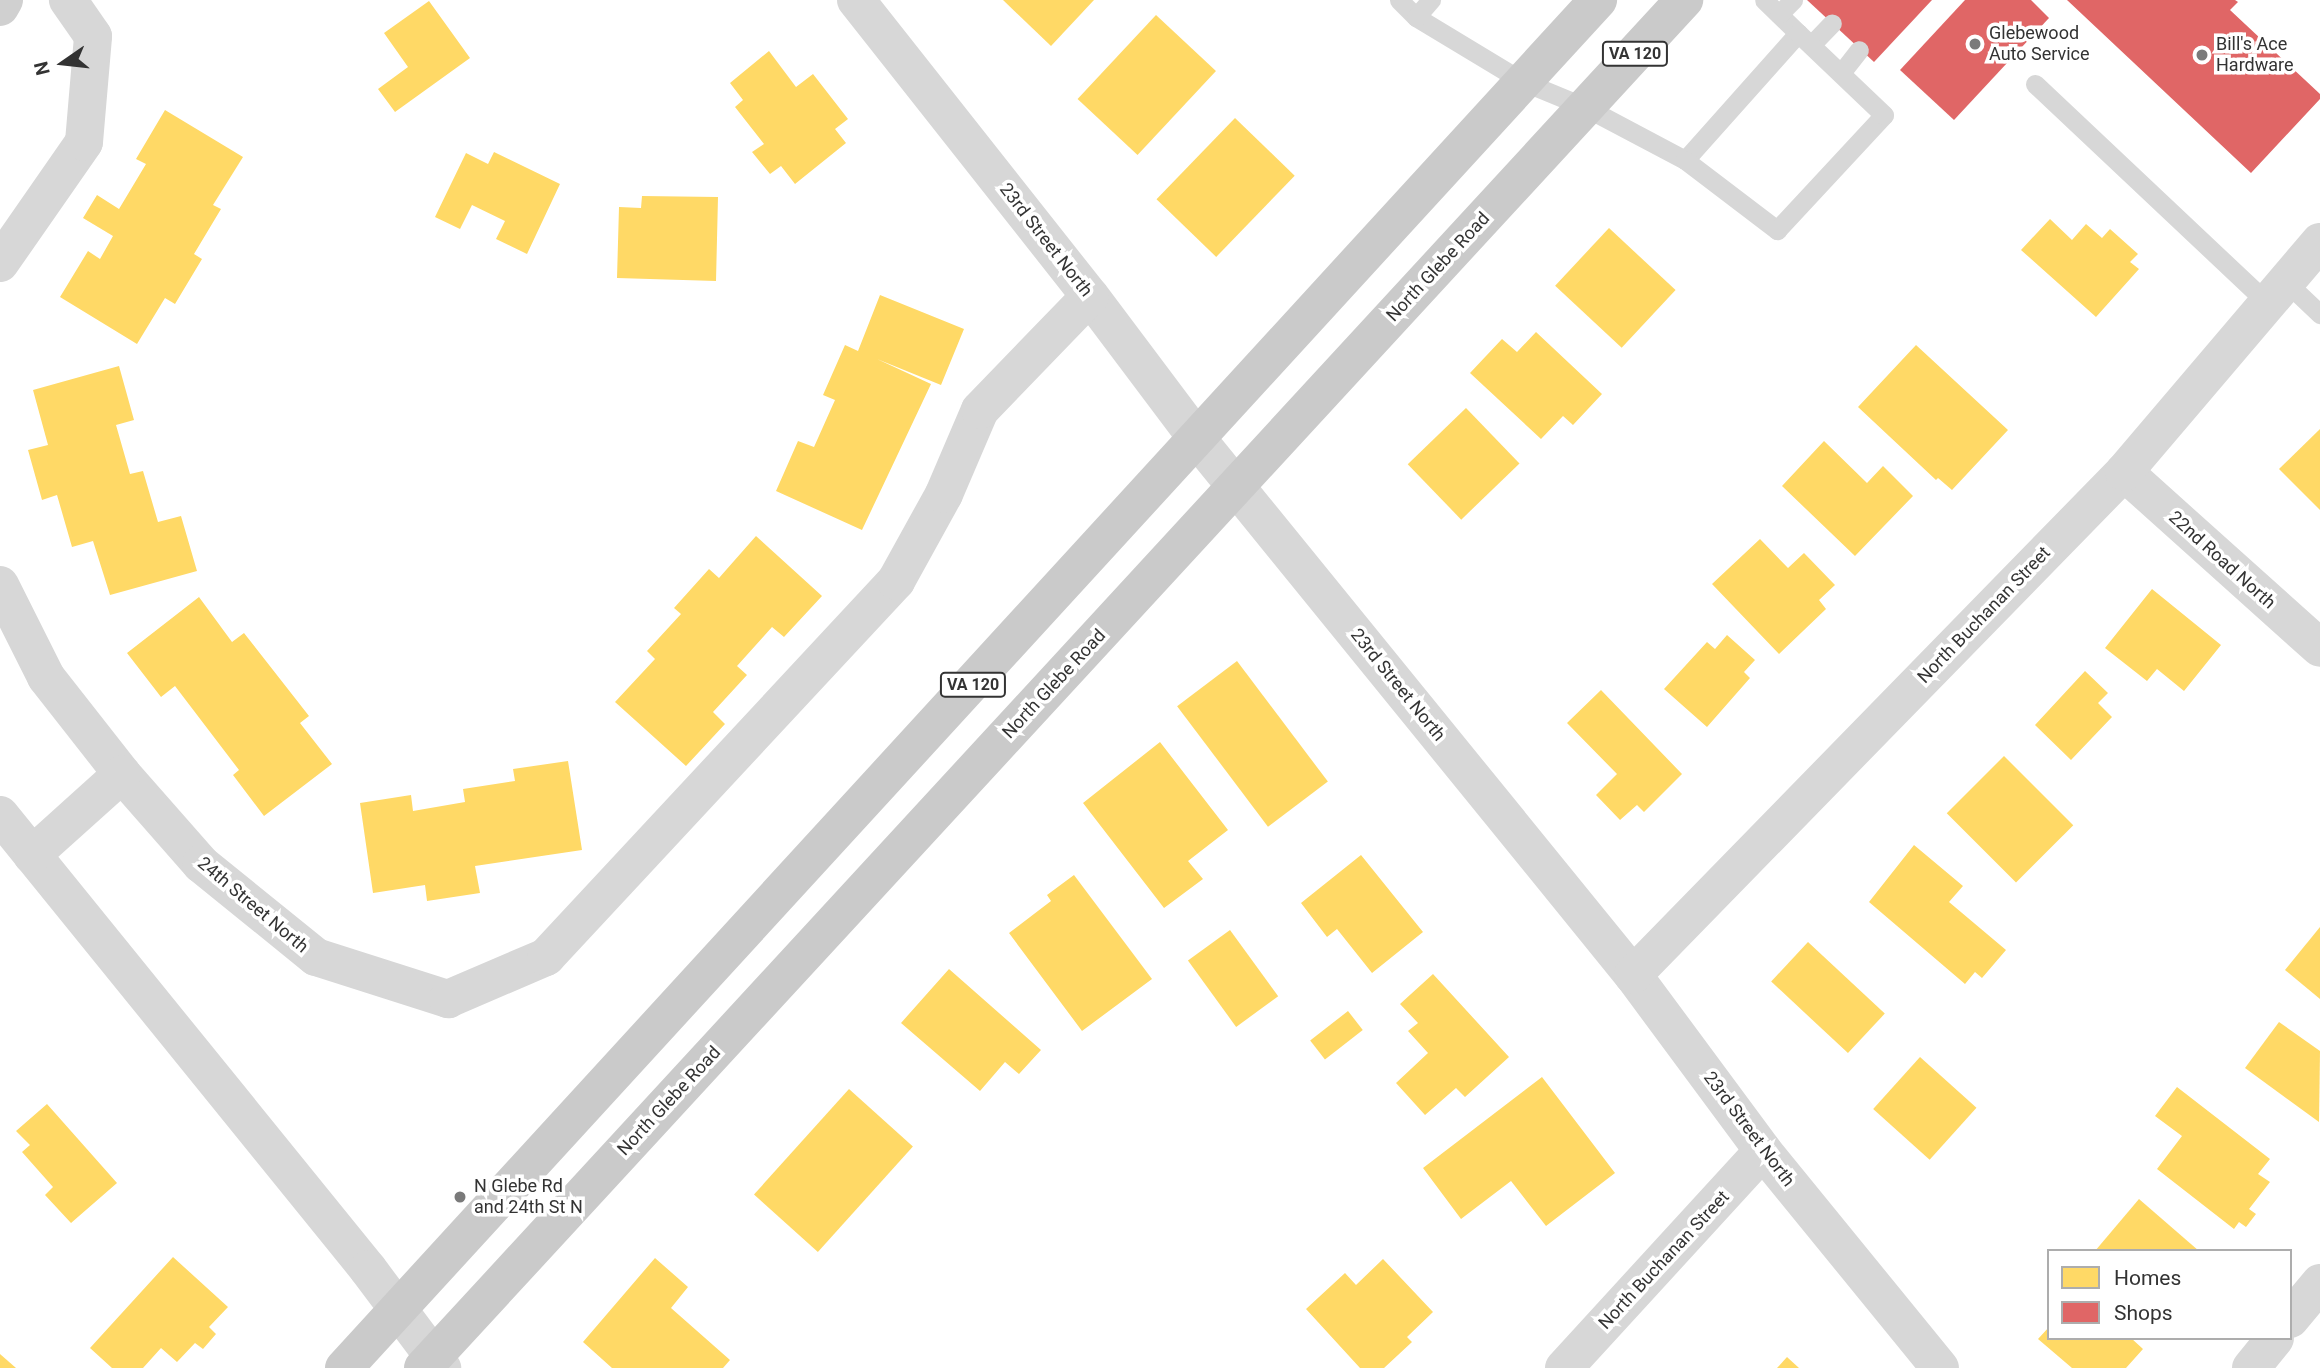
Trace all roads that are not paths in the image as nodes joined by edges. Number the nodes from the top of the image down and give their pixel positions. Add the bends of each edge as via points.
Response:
1 (4, 0) edge
2 (68, 0) edge
3 (856, 0) edge
4 (1399, 0) edge
5 (1431, 0) edge
6 (1598, 0) edge
7 (1684, 0) edge
8 (1764, 0) edge
9 (0, 7) edge
10 (1786, 7) edge
11 (1416, 17) junction
12 (1832, 23) dead end
13 (1804, 39) junction
14 (1859, 50) dead end
15 (1841, 73) junction
16 (1522, 81) junction
17 (2035, 84) dead end
18 (1585, 107) junction
19 (1685, 160) junction
20 (2320, 242) edge
21 (0, 263) edge
22 (2277, 293) junction
23 (1090, 296) junction
24 (2320, 314) edge
25 (1198, 440) junction
26 (2124, 472) junction
27 (1237, 487) junction
28 (0, 585) edge
29 (2320, 648) edge
30 (122, 774) junction
31 (0, 815) edge
32 (32, 855) junction
33 (1633, 975) junction
34 (1763, 1151) junction
35 (2320, 1283) edge
36 (400, 1308) junction
37 (2292, 1318) edge
38 (2273, 1340) edge
39 (433, 1364) edge
40 (344, 1368) edge
41 (1564, 1368) edge
42 (1940, 1368) edge
43 (2251, 1368) edge

1 - 9 main road
2 - 21 street via 93,36 85,142
3 - 23 street, 23rd Street North
4 - 11 lane
5 - 11 lane
6 - 16 main road, VA 120
7 - 18 main road, North Glebe Road / VA 120
8 - 10 lane
10 - 13 lane
11 - 16 lane
12 - 13 lane
13 - 15 lane
13 - 19 lane
14 - 15 lane
15 - 19 lane via 1884,115 1777,230
16 - 18 lane
16 - 25 main road, VA 120
17 - 22 lane
18 - 19 lane
18 - 27 main road, North Glebe Road / VA 120
20 - 22 street, North Buchanan Street
22 - 24 lane
22 - 26 street, North Buchanan Street
23 - 25 street, 23rd Street North
23 - 30 street, 24th Street North via 980,410 944,494 896,581 546,957 448,999 316,957 201,864
25 - 27 street, 23rd Street North
25 - 36 main road, VA 120
26 - 29 street, 22nd Road North
26 - 33 street, North Buchanan Street
27 - 33 street, 23rd Street North
27 - 39 main road, North Glebe Road / VA 120
28 - 30 street, 24th Street North via 46,677
30 - 32 street
31 - 32 street
32 - 36 street
33 - 34 street, 23rd Street North
34 - 41 street, North Buchanan Street
34 - 42 street, 23rd Street North
35 - 37 street
36 - 39 street
36 - 40 main road, VA 120
38 - 43 street

